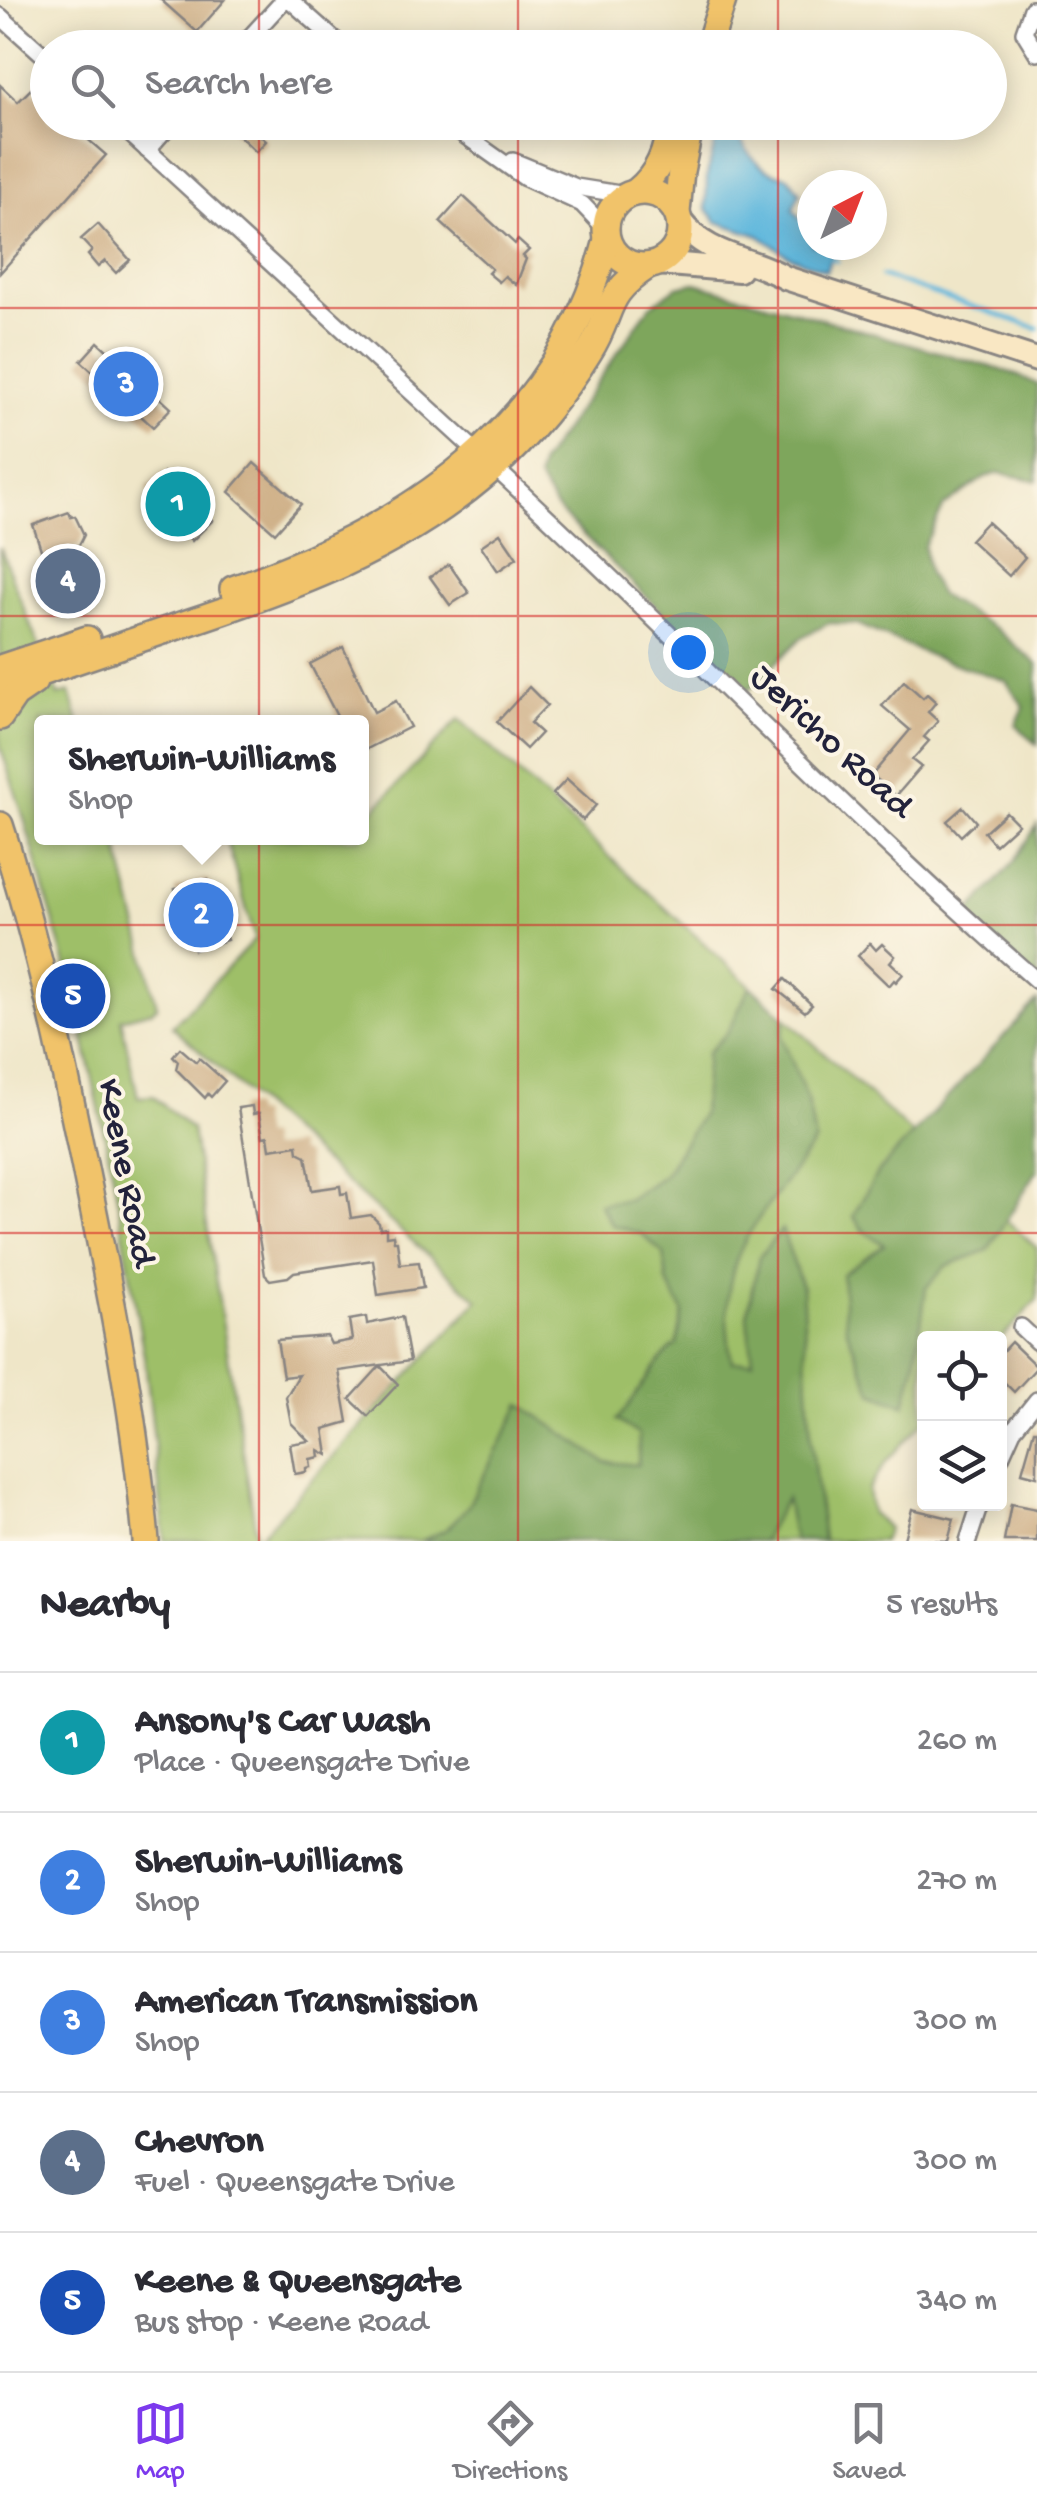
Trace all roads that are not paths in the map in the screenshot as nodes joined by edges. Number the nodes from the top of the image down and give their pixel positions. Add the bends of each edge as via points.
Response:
1 (287, 0) edge
2 (723, 0) edge
3 (1032, 9) dead end
4 (0, 16) edge
5 (258, 30) edge
6 (323, 30) edge
7 (714, 30) edge
8 (30, 44) edge
9 (1037, 53) edge
10 (136, 140) edge
11 (156, 140) edge
12 (474, 140) edge
13 (668, 140) edge
14 (687, 140) edge
15 (147, 150) junction
16 (495, 154) junction
17 (632, 193) junction
18 (678, 216) junction
19 (606, 235) junction
20 (653, 265) junction
21 (786, 278) junction
22 (1037, 360) edge
23 (487, 461) junction
24 (0, 668) edge
25 (46, 671) junction
26 (0, 687) edge
27 (0, 717) edge
28 (0, 826) edge
29 (1037, 982) edge
30 (1020, 1327) dead end
31 (1037, 1342) edge
32 (1037, 1400) edge
33 (1007, 1443) edge
34 (978, 1511) edge
35 (146, 1541) edge
36 (968, 1541) edge

1 - 5 street
1 - 6 street
2 - 7 main road
3 - 9 street via 1024,32
4 - 8 street
10 - 15 street, Jericho Road
11 - 15 street
12 - 16 street
13 - 17 main road via 653,176
14 - 18 main road
15 - 23 street, Jericho Road
16 - 17 street via 576,187
16 - 19 street via 525,178 582,204
17 - 18 main road via 660,195
17 - 19 main road via 611,209
18 - 20 main road via 679,242
18 - 21 main road via 714,251
19 - 20 main road via 628,263
19 - 23 main road via 578,324
20 - 21 main road
20 - 23 main road via 616,291 584,360 539,418
21 - 22 main road
23 - 24 main road via 335,550
23 - 25 main road via 424,521 348,564
23 - 29 street, Jericho Road
25 - 26 main road
25 - 27 main road
28 - 35 main road, Keene Road via 60,1044 138,1446
30 - 31 street
32 - 33 street
34 - 36 street

